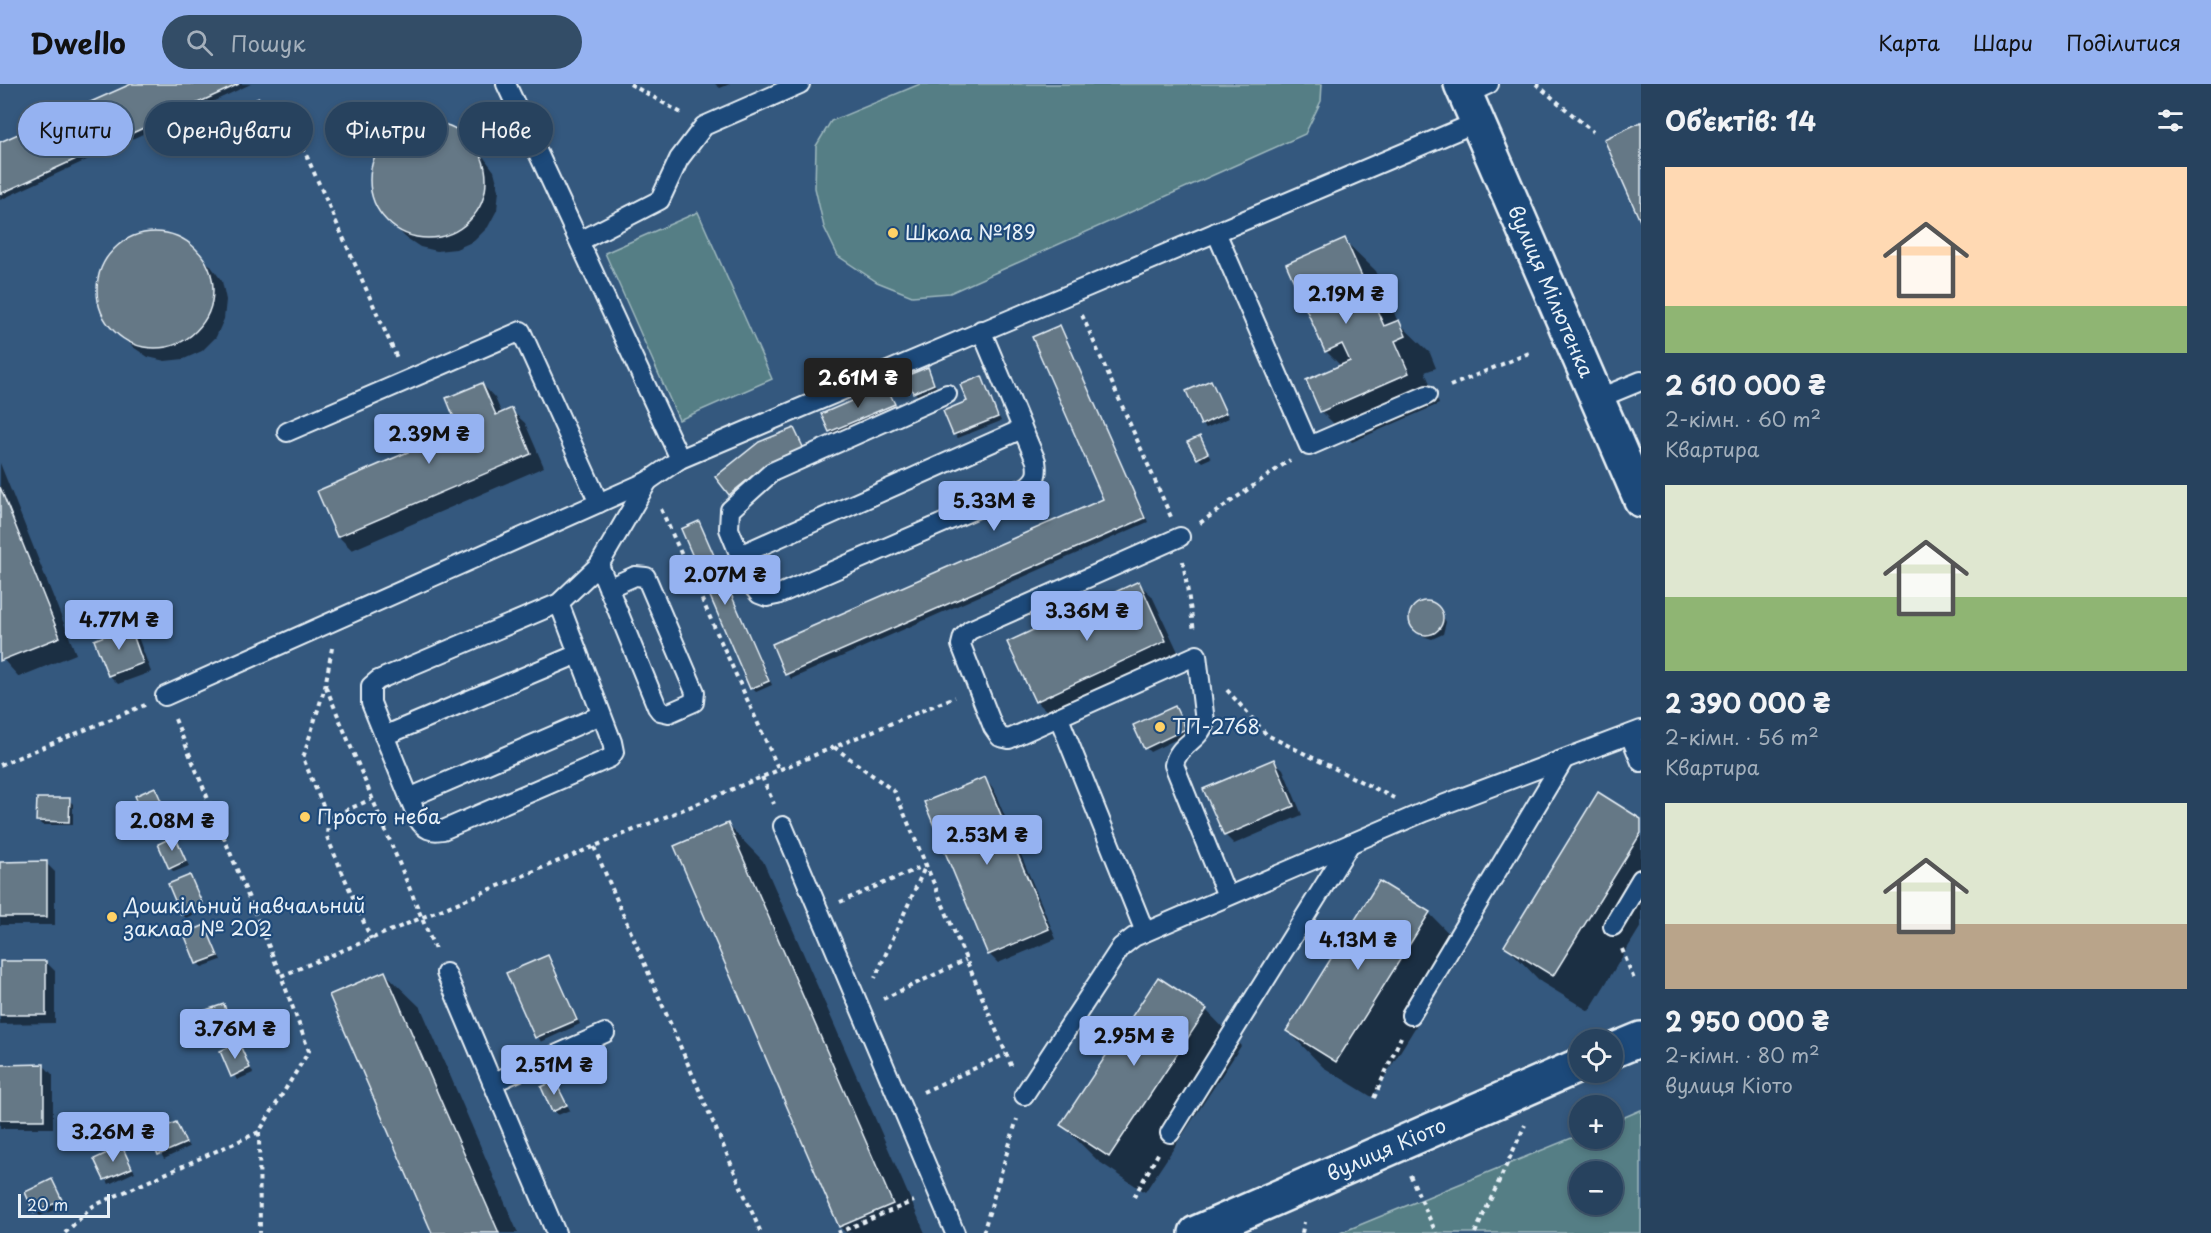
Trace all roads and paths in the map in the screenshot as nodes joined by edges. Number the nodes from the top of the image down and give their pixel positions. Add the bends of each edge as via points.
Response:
1 (506, 84) edge
2 (630, 84) edge
3 (800, 84) edge
4 (1536, 84) edge
5 (776, 89) edge
6 (1473, 96) edge
7 (704, 126) junction
8 (1593, 132) dead end
9 (307, 156) edge
10 (1216, 232) junction
11 (580, 241) junction
12 (1072, 292) junction
13 (981, 330) junction
14 (1529, 354) dead end
15 (407, 381) junction
16 (1641, 381) edge
17 (947, 394) dead end
18 (1427, 395) joint
19 (1597, 399) junction
20 (1022, 429) junction
21 (287, 432) dead end
22 (1309, 446) junction
23 (680, 459) junction
24 (648, 481) junction
25 (1641, 500) edge
26 (599, 503) junction
27 (1180, 537) junction
28 (740, 555) junction
29 (599, 565) junction
30 (609, 588) junction
31 (559, 603) junction
32 (337, 621) junction
33 (578, 654) junction
34 (1197, 654) junction
35 (325, 687) junction
36 (977, 688) junction
37 (165, 696) junction
38 (601, 715) junction
39 (1059, 718) junction
40 (1635, 733) edge
41 (384, 736) junction
42 (834, 747) junction
43 (1563, 761) junction
44 (1641, 762) edge
45 (0, 765) edge
46 (779, 770) junction
47 (409, 798) junction
48 (372, 799) junction
49 (1424, 812) junction
50 (328, 818) junction
51 (783, 826) dead end
52 (1350, 844) junction
53 (594, 847) junction
54 (926, 865) junction
55 (1641, 879) edge
56 (1227, 896) junction
57 (819, 911) junction
58 (421, 918) junction
59 (1612, 926) joint
60 (1145, 932) junction
61 (371, 939) junction
62 (966, 960) junction
63 (446, 973) joint
64 (281, 976) junction
65 (1635, 982) dead end
66 (861, 1009) junction
67 (1411, 1015) joint
68 (605, 1033) dead end
69 (1641, 1039) edge
70 (1623, 1046) edge
71 (1006, 1054) junction
72 (1569, 1070) edge
73 (492, 1083) junction
74 (1024, 1095) junction
75 (1374, 1098) dead end
76 (900, 1103) junction
77 (1526, 1123) dead end
78 (259, 1132) junction
79 (1170, 1133) joint
80 (1410, 1175) dead end
81 (937, 1191) junction
82 (1134, 1197) dead end
83 (1304, 1222) dead end
84 (65, 1233) edge
85 (260, 1233) edge
86 (556, 1233) edge
87 (761, 1233) edge
88 (837, 1233) edge
89 (955, 1233) edge
90 (983, 1233) edge
91 (1196, 1233) edge
92 (1302, 1233) edge
93 (1436, 1233) edge
94 (1475, 1233) edge

1 - 11 lane
2 - 7 path
3 - 5 lane
4 - 8 path
5 - 7 lane
6 - 10 lane
6 - 19 street, вулиця Мілютенка
7 - 11 lane via 679,159 660,200
9 - 15 path
10 - 12 lane
10 - 22 lane
11 - 23 lane
12 - 13 lane
12 - 27 path
13 - 20 lane
13 - 23 lane
14 - 18 path
15 - 21 lane
15 - 26 lane via 521,331
16 - 19 lane
17 - 28 lane via 772,472 730,510 729,529
18 - 22 lane
19 - 25 street, вулиця Мілютенка
20 - 28 lane
20 - 28 lane via 1037,472 1026,487 777,595 759,594
22 - 27 path
23 - 24 lane
24 - 26 lane
24 - 29 lane
24 - 46 path
26 - 32 lane
27 - 34 path
27 - 36 lane via 970,630 961,645
29 - 30 lane
29 - 31 lane
30 - 30 lane via 660,711 669,713 694,702 695,692 646,577 635,576
31 - 33 lane
31 - 41 lane via 378,680 371,686 370,694
32 - 35 path
32 - 37 lane
33 - 38 lane
33 - 41 lane
34 - 39 lane
34 - 49 path via 1267,735
34 - 56 lane via 1205,723 1203,732 1176,754 1174,765
35 - 48 path
35 - 50 path via 303,758
36 - 39 lane via 1000,737 1020,736
36 - 42 path
37 - 45 path
37 - 64 path
38 - 47 lane
38 - 47 lane via 614,752 604,762 443,830 423,827
39 - 60 lane
40 - 43 lane
40 - 44 lane
41 - 47 lane
42 - 46 path
42 - 54 path via 895,792
43 - 49 lane
43 - 67 lane
46 - 53 path
48 - 50 path
48 - 58 path
49 - 52 lane
50 - 61 path via 327,837
51 - 57 lane
52 - 56 lane
52 - 79 lane
53 - 58 path
53 - 87 path
54 - 57 path
54 - 62 path
54 - 66 path
55 - 59 lane
56 - 60 lane
57 - 66 lane
58 - 61 path
58 - 63 path
59 - 65 path
60 - 74 lane via 1121,947
61 - 64 path
62 - 66 path
62 - 71 path
63 - 73 lane
64 - 78 path via 309,1051
66 - 76 lane
67 - 75 path
68 - 73 lane
69 - 70 street
71 - 74 path
71 - 76 path
72 - 91 street, вулиця Кіото
73 - 86 lane
74 - 90 path
76 - 81 lane
77 - 94 path
78 - 84 path via 93,1206
78 - 85 path
79 - 82 path
80 - 93 path
81 - 88 path
81 - 89 lane
83 - 92 path

